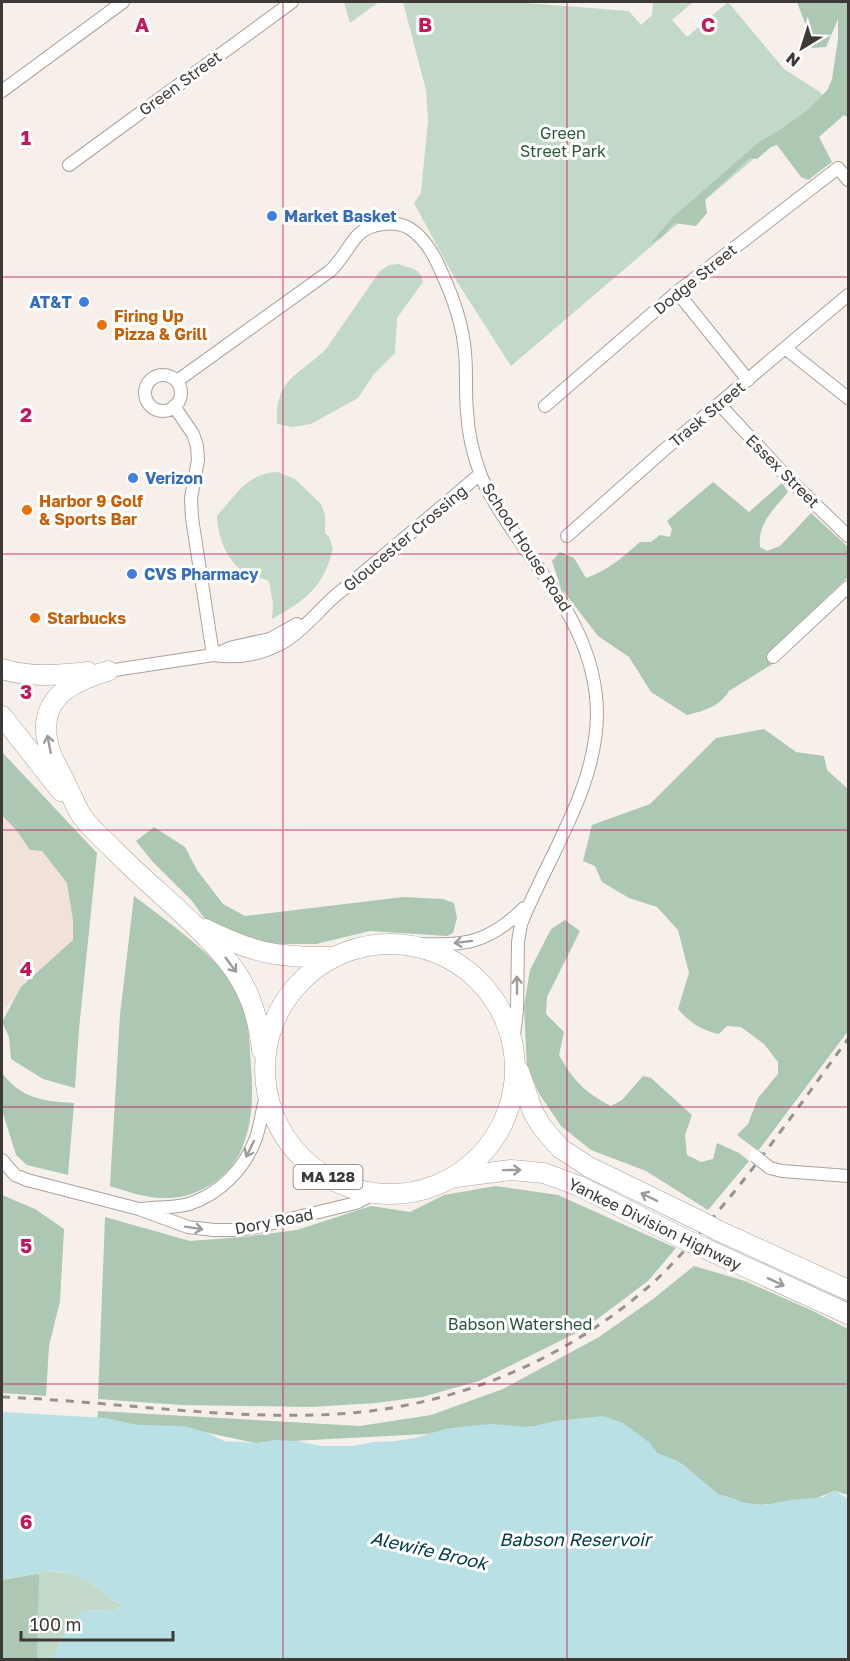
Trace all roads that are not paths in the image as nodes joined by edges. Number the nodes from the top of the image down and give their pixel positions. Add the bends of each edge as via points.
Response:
1 (123, 2) edge
2 (292, 2) edge
3 (2, 91) edge
4 (69, 165) dead end
5 (849, 180) edge
6 (677, 292) junction
7 (849, 295) edge
8 (785, 348) junction
9 (748, 380) junction
10 (177, 381) junction
11 (849, 398) edge
12 (719, 404) junction
13 (174, 406) junction
14 (545, 406) dead end
15 (480, 474) junction
16 (567, 536) dead end
17 (849, 536) edge
18 (849, 587) edge
19 (213, 656) junction
20 (773, 657) dead end
21 (2, 669) edge
22 (108, 670) junction
23 (2, 716) edge
24 (82, 816) junction
25 (529, 903) junction
26 (192, 922) junction
27 (402, 944) junction
28 (333, 957) junction
29 (514, 1053) junction
30 (264, 1068) junction
31 (267, 1093) junction
32 (755, 1156) dead end
33 (2, 1160) edge
34 (849, 1176) edge
35 (454, 1177) junction
36 (374, 1194) junction
37 (139, 1209) junction
38 (849, 1290) edge
39 (849, 1314) edge

1 - 3 street
2 - 4 street, Green Street
5 - 6 street, Dodge Street via 838,168
6 - 9 street
6 - 14 street, Dodge Street
7 - 8 street, Trask Street
8 - 9 street, Trask Street
8 - 11 street
9 - 12 street, Trask Street
10 - 13 street via 180,397
10 - 13 street via 166,375 155,376 145,391 152,407 163,411
10 - 15 street, School House Road via 330,271 360,233 384,224 406,227 419,235 434,255 460,317 467,413
12 - 16 street, Trask Street
12 - 17 street, Essex Street via 786,477
13 - 19 street via 197,446 192,518
15 - 19 street, Gloucester Crossing via 285,641 250,656
15 - 25 street, School House Road via 494,502 571,615 586,648 597,712 588,776
18 - 20 street
19 - 22 street, Gloucester Crossing
21 - 22 highway via 44,676
24 -> 22 highway via 51,753 46,725 51,706 61,693 74,683
23 - 24 highway, MA 128
24 - 26 highway, MA 128 via 136,873
25 -> 27 street, School House Road via 505,926 484,938 460,943
29 -> 25 street, School House Road via 518,942
26 - 28 highway, MA 128 via 261,952 300,958
26 -> 30 highway, MA 128 via 244,983 259,1027
27 - 28 highway, MA 128 via 359,947
27 - 29 highway, MA 128 via 442,955 477,979 503,1015
28 - 30 highway via 303,978 278,1010 268,1038
29 - 35 highway via 510,1105 501,1128 484,1152
38 -> 29 highway, Yankee Division Highway / MA 128 via 589,1167 560,1149 534,1112
30 - 31 highway, MA 128
31 - 36 highway, MA 128 via 283,1134 308,1164 341,1184
31 -> 37 street, Dory Road via 248,1155 230,1179 188,1204
32 - 34 street, bridge via 770,1168 782,1171
33 - 37 street, Dory Road via 15,1175 27,1180
35 - 36 highway, MA 128 via 423,1190
35 -> 39 highway, Yankee Division Highway / MA 128, bridge via 511,1170 544,1173
37 -> 36 street, Dory Road via 188,1227 238,1230 356,1203

